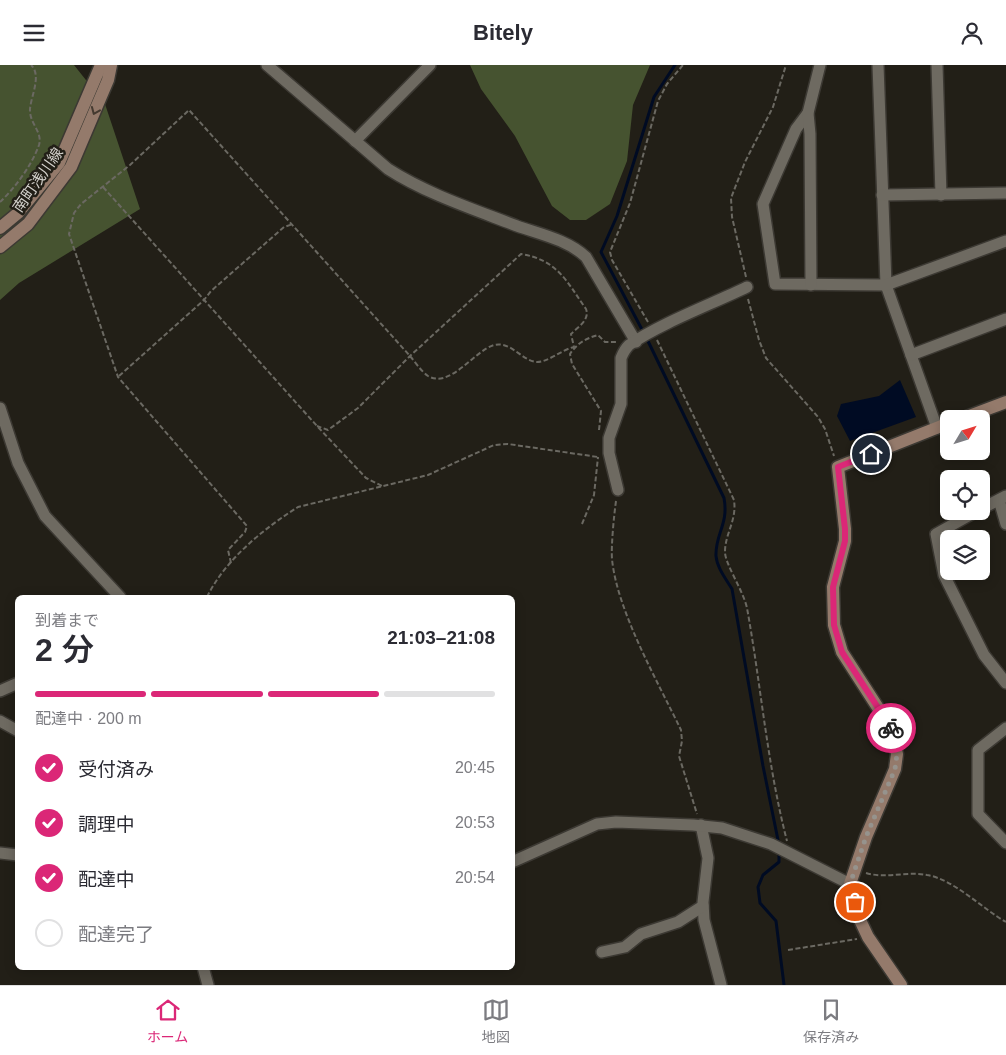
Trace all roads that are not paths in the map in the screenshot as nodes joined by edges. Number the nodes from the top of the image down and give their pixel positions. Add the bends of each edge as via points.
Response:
1 (101, 65) edge
2 (111, 65) edge
3 (266, 65) edge
4 (430, 65) edge
5 (820, 65) edge
6 (825, 65) edge
7 (878, 65) edge
8 (937, 65) edge
9 (808, 113) junction
10 (355, 141) junction
11 (1006, 193) edge
12 (882, 195) junction
13 (941, 195) junction
14 (0, 228) edge
15 (1006, 241) edge
16 (0, 247) edge
17 (811, 285) junction
18 (886, 285) junction
19 (747, 287) dead end
20 (1006, 319) edge
21 (634, 338) junction
22 (911, 355) junction
23 (1006, 402) edge
24 (0, 408) edge
25 (985, 410) edge
26 (940, 418) edge
27 (940, 426) edge
28 (618, 490) road end
29 (1002, 497) edge
30 (990, 504) edge
31 (961, 520) edge
32 (1006, 524) edge
33 (118, 595) edge
34 (1006, 683) edge
35 (15, 684) edge
36 (0, 691) edge
37 (0, 721) edge
38 (1006, 728) edge
39 (15, 729) edge
40 (701, 825) junction
41 (1004, 838) edge
42 (0, 853) edge
43 (15, 855) edge
44 (515, 861) edge
45 (850, 884) junction
46 (703, 907) junction
47 (602, 952) dead end
48 (204, 970) edge
49 (208, 985) edge
50 (721, 985) edge
51 (901, 985) edge

1 - 14 street, 南町浅川線 via 59,163 18,213
2 -> 16 street, 南町浅川線 via 108,80 71,167 28,224
3 - 10 street
4 - 10 street
5 - 6 street
5 - 9 street
7 - 12 street
8 - 13 street
9 - 17 street
9 - 17 street via 796,129 762,204 775,284
10 - 21 street via 388,169 417,186 568,243 581,251
11 - 13 street
12 - 13 street
12 - 18 street
15 - 18 street
17 - 18 street
18 - 22 street
19 - 21 street via 654,332
20 - 22 street
21 - 28 street via 621,358 621,404 609,439
22 - 26 street
23 - 25 street
24 - 33 street via 18,463 45,516
27 - 45 street via 838,467 845,541 833,587 834,625 842,652 891,728 897,754 895,769
29 - 30 street
29 - 32 street
31 - 34 street via 936,534 944,575 984,655
35 - 36 street
37 - 39 street
38 - 41 street via 978,749 978,814
40 - 44 street via 597,824
40 - 45 street via 747,835
40 - 46 street via 708,858
42 - 43 street
45 - 51 street via 868,937
46 - 47 street via 678,921 646,931 626,947
46 - 50 street via 706,932
48 - 49 street

